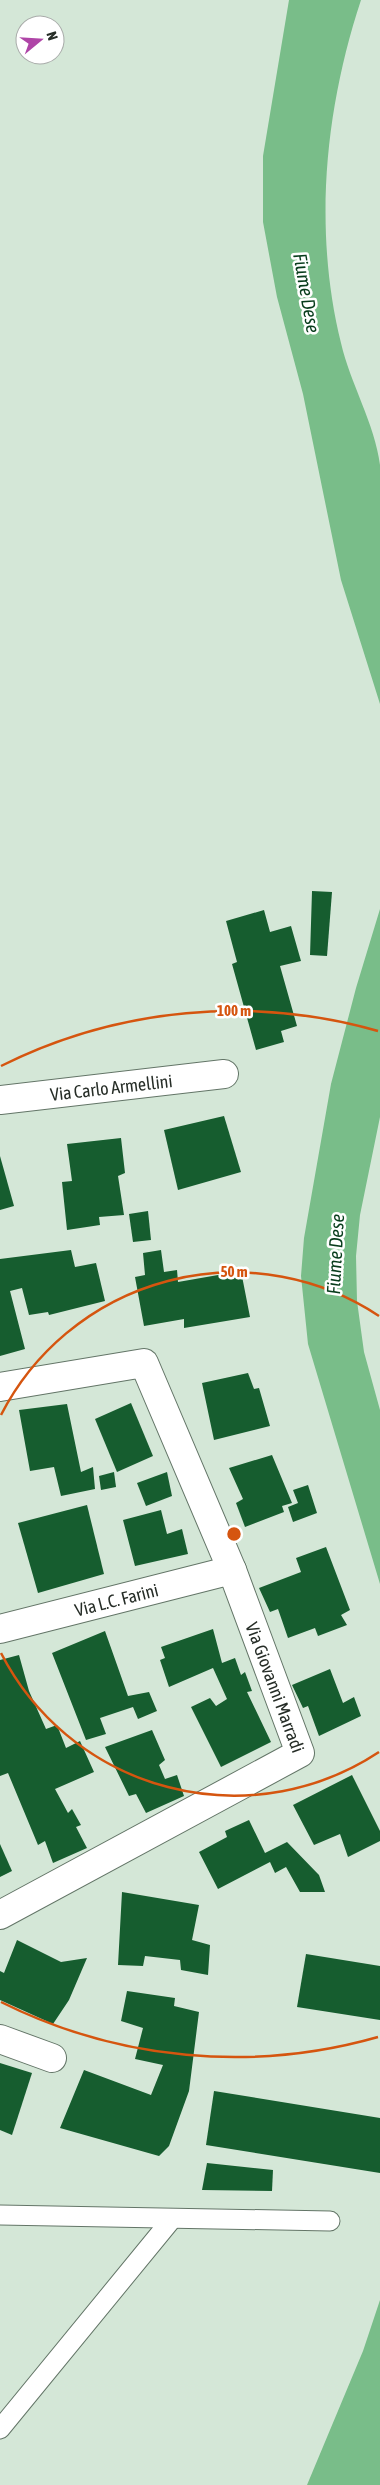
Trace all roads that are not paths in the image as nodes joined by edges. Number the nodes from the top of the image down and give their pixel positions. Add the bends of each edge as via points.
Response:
1 (224, 1074) dead end
2 (0, 1100) edge
3 (0, 1387) edge
4 (232, 1570) junction
5 (0, 1629) edge
6 (0, 1915) edge
7 (0, 2039) edge
8 (52, 2058) dead end
9 (0, 2216) edge
10 (172, 2219) junction
11 (330, 2221) dead end
12 (0, 2429) edge

1 - 2 street, Via Carlo Armellini
3 - 4 street, Via Giovanni Marradi via 144,1363
4 - 5 street, Via L.C. Farini
4 - 6 street, Via Giovanni Marradi via 300,1753
7 - 8 street
9 - 10 lane
10 - 11 lane
10 - 12 lane

